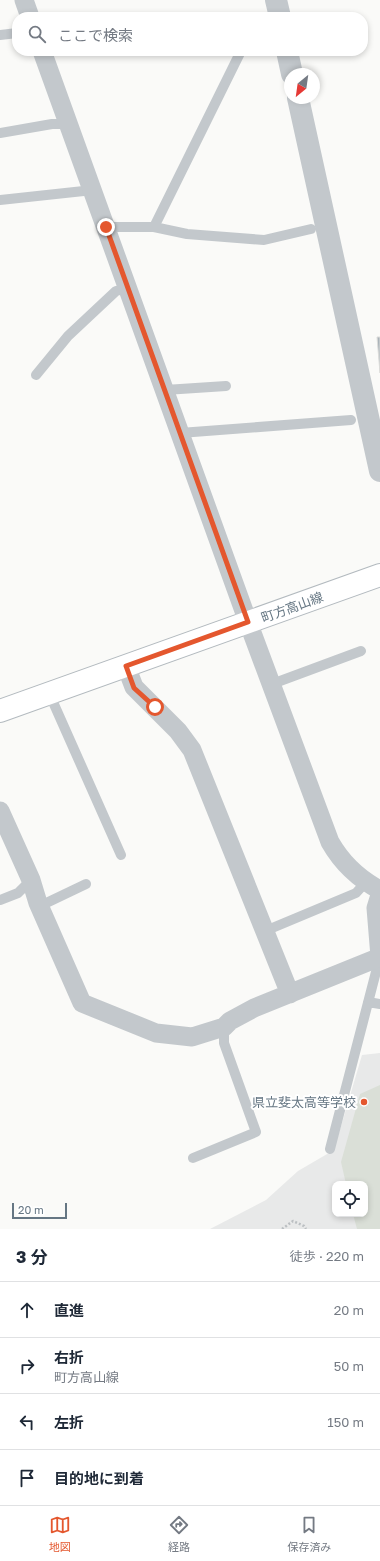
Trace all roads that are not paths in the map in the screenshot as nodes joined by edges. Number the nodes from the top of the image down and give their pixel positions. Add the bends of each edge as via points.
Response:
1 (24, 0) edge
2 (276, 0) edge
3 (28, 12) edge
4 (278, 12) edge
5 (12, 34) edge
6 (0, 35) edge
7 (44, 56) edge
8 (239, 56) edge
9 (288, 56) edge
10 (291, 68) edge
11 (299, 104) edge
12 (69, 124) junction
13 (0, 133) edge
14 (93, 190) junction
15 (0, 200) edge
16 (106, 227) junction
17 (154, 227) junction
18 (311, 229) dead end
19 (128, 288) junction
20 (36, 375) dead end
21 (226, 386) dead end
22 (165, 390) junction
23 (350, 420) dead end
24 (180, 433) junction
25 (380, 471) edge
26 (380, 575) edge
27 (248, 622) junction
28 (361, 651) dead end
29 (126, 666) junction
30 (272, 684) junction
31 (49, 693) junction
32 (0, 711) edge
33 (0, 811) edge
34 (121, 855) dead end
35 (31, 880) junction
36 (86, 884) dead end
37 (373, 886) edge
38 (380, 895) edge
39 (0, 900) edge
40 (40, 906) junction
41 (265, 931) junction
42 (378, 958) edge
43 (290, 994) junction
44 (368, 1002) junction
45 (380, 1004) edge
46 (224, 1027) junction
47 (330, 1149) dead end
48 (193, 1158) dead end

1 - 3 street
2 - 4 street
5 - 6 lane
7 - 12 street
8 - 17 lane
9 - 10 street
11 - 25 street
12 - 13 lane via 52,124
12 - 14 street
14 - 15 lane
14 - 16 street
16 - 17 lane
16 - 19 street
17 - 18 lane via 187,234 264,240
19 - 20 lane via 116,291 68,336
19 - 22 street
21 - 22 lane
22 - 24 street
23 - 24 lane
24 - 27 street
26 - 27 main road, 町方高山線
27 - 29 main road, 町方高山線
27 - 30 street
28 - 30 lane
29 - 31 main road, 町方高山線
29 - 41 street via 134,688 178,731 192,750
30 - 37 street via 330,842 337,855 349,868
31 - 32 main road, 町方高山線
31 - 34 lane
33 - 35 street
35 - 39 lane via 18,893
35 - 40 street
36 - 40 lane
37 - 41 lane
38 - 42 street via 376,908
40 - 46 street via 82,1003 156,1033 192,1037
41 - 43 street
42 - 43 street
42 - 44 lane
43 - 46 street via 254,1008
44 - 45 lane
44 - 47 lane
46 - 48 lane via 224,1043 256,1132

